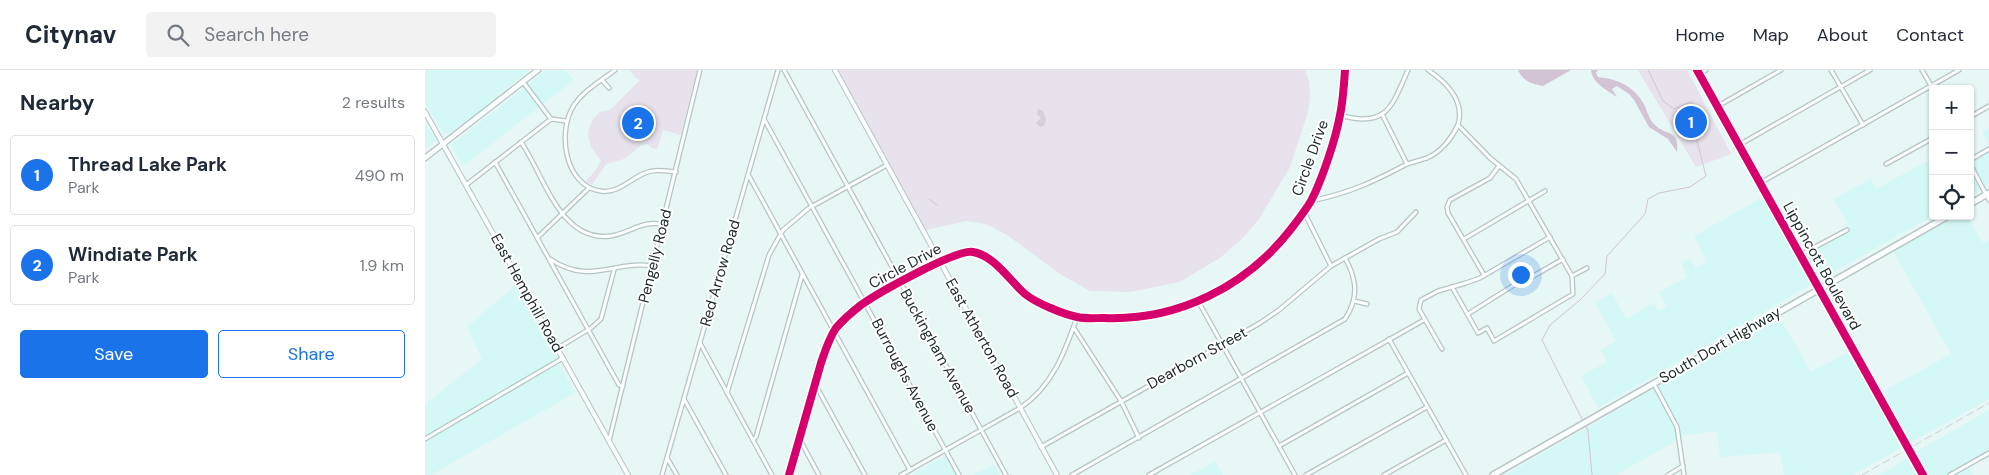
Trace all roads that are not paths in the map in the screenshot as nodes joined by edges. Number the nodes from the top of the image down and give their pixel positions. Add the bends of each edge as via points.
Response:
1 (538, 70) edge
2 (615, 70) edge
3 (700, 70) edge
4 (778, 70) edge
5 (784, 70) edge
6 (835, 70) edge
7 (1345, 70) edge
8 (1408, 70) edge
9 (1428, 70) edge
10 (1706, 70) edge
11 (1781, 70) edge
12 (1831, 70) edge
13 (1870, 70) edge
14 (1922, 70) edge
15 (1959, 70) edge
16 (1698, 72) edge
17 (602, 80) junction
18 (523, 82) junction
19 (1931, 85) edge
20 (1935, 85) edge
21 (1841, 86) junction
22 (609, 88) dead end
23 (1929, 89) edge
24 (1718, 106) junction
25 (1989, 106) edge
26 (425, 112) edge
27 (1382, 114) junction
28 (1341, 115) junction
29 (1974, 115) edge
30 (551, 118) junction
31 (764, 118) junction
32 (567, 122) junction
33 (1459, 125) junction
34 (1863, 125) junction
35 (1929, 140) edge
36 (521, 142) junction
37 (443, 144) junction
38 (1739, 145) junction
39 (1989, 149) edge
40 (425, 158) edge
41 (1974, 158) edge
42 (495, 162) junction
43 (1407, 164) junction
44 (1886, 164) dead end
45 (887, 165) junction
46 (1499, 166) junction
47 (1974, 171) edge
48 (676, 172) junction
49 (748, 175) junction
50 (1761, 184) junction
51 (466, 185) junction
52 (848, 186) junction
53 (589, 188) junction
54 (1545, 191) dead end
55 (1988, 196) edge
56 (1311, 201) junction
57 (1530, 201) junction
58 (1974, 202) edge
59 (812, 206) junction
60 (1304, 212) junction
61 (1416, 212) dead end
62 (562, 213) junction
63 (1941, 220) edge
64 (663, 225) junction
65 (1847, 230) dead end
66 (781, 234) junction
67 (538, 237) junction
68 (1550, 237) junction
69 (1464, 239) junction
70 (1800, 255) junction
71 (1345, 258) junction
72 (550, 259) junction
73 (1563, 259) junction
74 (940, 262) junction
75 (652, 266) junction
76 (1331, 266) junction
77 (1587, 268) dead end
78 (614, 269) junction
79 (803, 275) junction
80 (1484, 275) junction
81 (1572, 276) junction
82 (901, 283) junction
83 (1452, 287) junction
84 (1819, 289) junction
85 (1198, 301) junction
86 (1354, 301) junction
87 (865, 303) junction
88 (1367, 304) dead end
89 (1468, 314) junction
90 (1077, 317) junction
91 (1424, 320) junction
92 (1074, 328) junction
93 (588, 329) junction
94 (834, 332) junction
95 (1389, 339) junction
96 (700, 342) junction
97 (1221, 344) junction
98 (558, 348) junction
99 (1442, 349) dead end
100 (563, 358) junction
101 (1408, 373) junction
102 (1241, 380) junction
103 (815, 383) junction
104 (1654, 383) junction
105 (623, 386) junction
106 (727, 393) junction
107 (684, 398) junction
108 (1121, 401) junction
109 (1427, 407) junction
110 (1020, 408) junction
111 (1260, 412) junction
112 (981, 430) junction
113 (1139, 438) junction
114 (425, 439) edge
115 (799, 439) junction
116 (753, 440) junction
117 (1446, 440) junction
118 (609, 442) junction
119 (1279, 446) junction
120 (1041, 447) junction
121 (945, 450) junction
122 (1989, 453) edge
123 (667, 457) junction
124 (1683, 466) junction
125 (909, 470) junction
126 (628, 475) edge
127 (662, 475) edge
128 (677, 475) edge
129 (726, 475) edge
130 (772, 475) edge
131 (789, 475) edge
132 (819, 475) edge
133 (865, 475) edge
134 (901, 475) edge
135 (959, 475) edge
136 (1006, 475) edge
137 (1057, 475) edge
138 (1072, 475) edge
139 (1149, 475) edge
140 (1295, 475) edge
141 (1306, 475) edge
142 (1384, 475) edge
143 (1466, 475) edge
144 (1493, 475) edge
145 (1668, 475) edge
146 (1684, 475) edge
147 (1923, 475) edge
148 (1951, 475) edge

1 - 18 main road
2 - 17 street
3 - 48 street, Pengelly Road
4 - 31 street, Red Arrow Road
5 - 52 street, Buckingham Avenue
6 - 45 street, East Atherton Road
7 - 28 street, Circle Drive
8 - 27 street via 1391,108
9 - 33 street via 1439,77 1456,98 1460,109
10 - 16 street
11 - 24 street
12 - 21 street
13 - 21 street
14 - 19 street
15 - 20 street
16 - 24 street, Lippincott Boulevard
17 - 22 street
17 - 32 street via 580,98
18 - 30 street
18 - 37 main road
21 - 34 street
21 - 38 street
23 - 34 street
24 - 38 street, Lippincott Boulevard
25 - 29 street
26 - 37 street, East Hemphill Road
27 - 28 street via 1366,120
27 - 43 street
28 - 56 street, Circle Drive
30 - 32 street
30 - 36 street
31 - 49 street, Red Arrow Road
31 - 59 street, Burroughs Avenue
32 - 53 street via 567,154 577,176
33 - 43 street via 1438,152
33 - 46 street
34 - 50 street
35 - 44 street
36 - 42 street
36 - 62 street
37 - 40 main road
37 - 51 street, East Hemphill Road
38 - 50 street, Lippincott Boulevard
39 - 41 street
42 - 51 street
42 - 67 street
43 - 56 street via 1363,187
45 - 52 street
45 - 74 street, East Atherton Road
46 - 57 street via 1516,179
46 - 69 street via 1490,178 1450,200 1447,210
47 - 55 street
48 - 53 street via 653,171 608,192
48 - 64 street, Pengelly Road
49 - 66 street
49 - 96 street, Red Arrow Road
50 - 70 street, Lippincott Boulevard
51 - 98 street, East Hemphill Road
52 - 59 street
52 - 82 street, Buckingham Avenue
53 - 62 street
54 - 57 street
55 - 58 main road
56 - 60 street, Circle Drive
57 - 68 street
57 - 69 street
59 - 66 street
59 - 87 street, Burroughs Avenue
60 - 76 street
60 - 85 street, Circle Drive via 1254,268
61 - 71 street, Dearborn Street via 1397,232 1379,238
62 - 64 street via 573,226 597,236 614,235 649,223
62 - 67 street
63 - 84 main road, South Dort Highway
64 - 75 street, Pengelly Road
65 - 70 street
66 - 79 street
66 - 106 street via 769,255
67 - 72 street
68 - 73 street
68 - 80 street
69 - 80 street
70 - 84 street, Lippincott Boulevard
71 - 76 street, Dearborn Street
71 - 86 street via 1354,278
72 - 78 street via 582,272
72 - 93 street
73 - 81 street
73 - 89 street
74 - 82 street, Circle Drive
74 - 90 street, Circle Drive via 963,252 982,254 1027,296
74 - 110 street, East Atherton Road
75 - 78 street
75 - 105 street, Pengelly Road
76 - 97 street, Dearborn Street via 1279,310
77 - 81 street
78 - 93 street via 601,319
79 - 94 street
79 - 116 street
80 - 83 street
81 - 89 street via 1573,294 1494,341 1487,328 1478,333
82 - 87 street, Circle Drive
82 - 112 street, Buckingham Avenue
83 - 89 street
83 - 91 street via 1421,300 1419,309
84 - 104 main road, South Dort Highway
84 - 147 street, Lippincott Boulevard
85 - 90 street, Circle Drive via 1145,316
85 - 97 street
86 - 88 street
86 - 102 street via 1339,324
87 - 94 street, Circle Drive
87 - 121 street, Burroughs Avenue
90 - 92 street
91 - 95 street
91 - 99 street
92 - 108 street
92 - 110 street via 1050,379 1035,398
93 - 98 street
93 - 105 street via 619,385
94 - 103 street, Circle Drive via 825,348
94 - 125 street
95 - 101 street
95 - 111 street
96 - 106 street
96 - 107 street, Red Arrow Road
97 - 102 street
97 - 108 street, Dearborn Street
98 - 100 street, East Hemphill Road
100 - 114 street
100 - 118 street, East Hemphill Road
101 - 109 street
101 - 119 street
102 - 111 street
102 - 113 street
103 - 115 street, Circle Drive
103 - 133 street
104 - 124 street via 1677,428
104 - 144 main road, South Dort Highway
105 - 118 street, Pengelly Road
106 - 116 street
107 - 123 street, Red Arrow Road
107 - 129 street
108 - 113 street
108 - 120 street, Dearborn Street
109 - 117 street
109 - 141 street
110 - 112 street
110 - 120 street, East Atherton Road
111 - 119 street
111 - 139 street
112 - 121 street
112 - 136 street, Buckingham Avenue
113 - 138 street
115 - 131 street, Circle Drive
115 - 132 street
116 - 130 street
117 - 142 street
117 - 143 street
118 - 126 street, East Hemphill Road
119 - 140 street
120 - 137 street, East Atherton Road
121 - 125 street
121 - 135 street, Burroughs Avenue
122 - 148 street
123 - 127 street, Red Arrow Road
123 - 128 street
124 - 145 street
124 - 146 street
125 - 134 street

